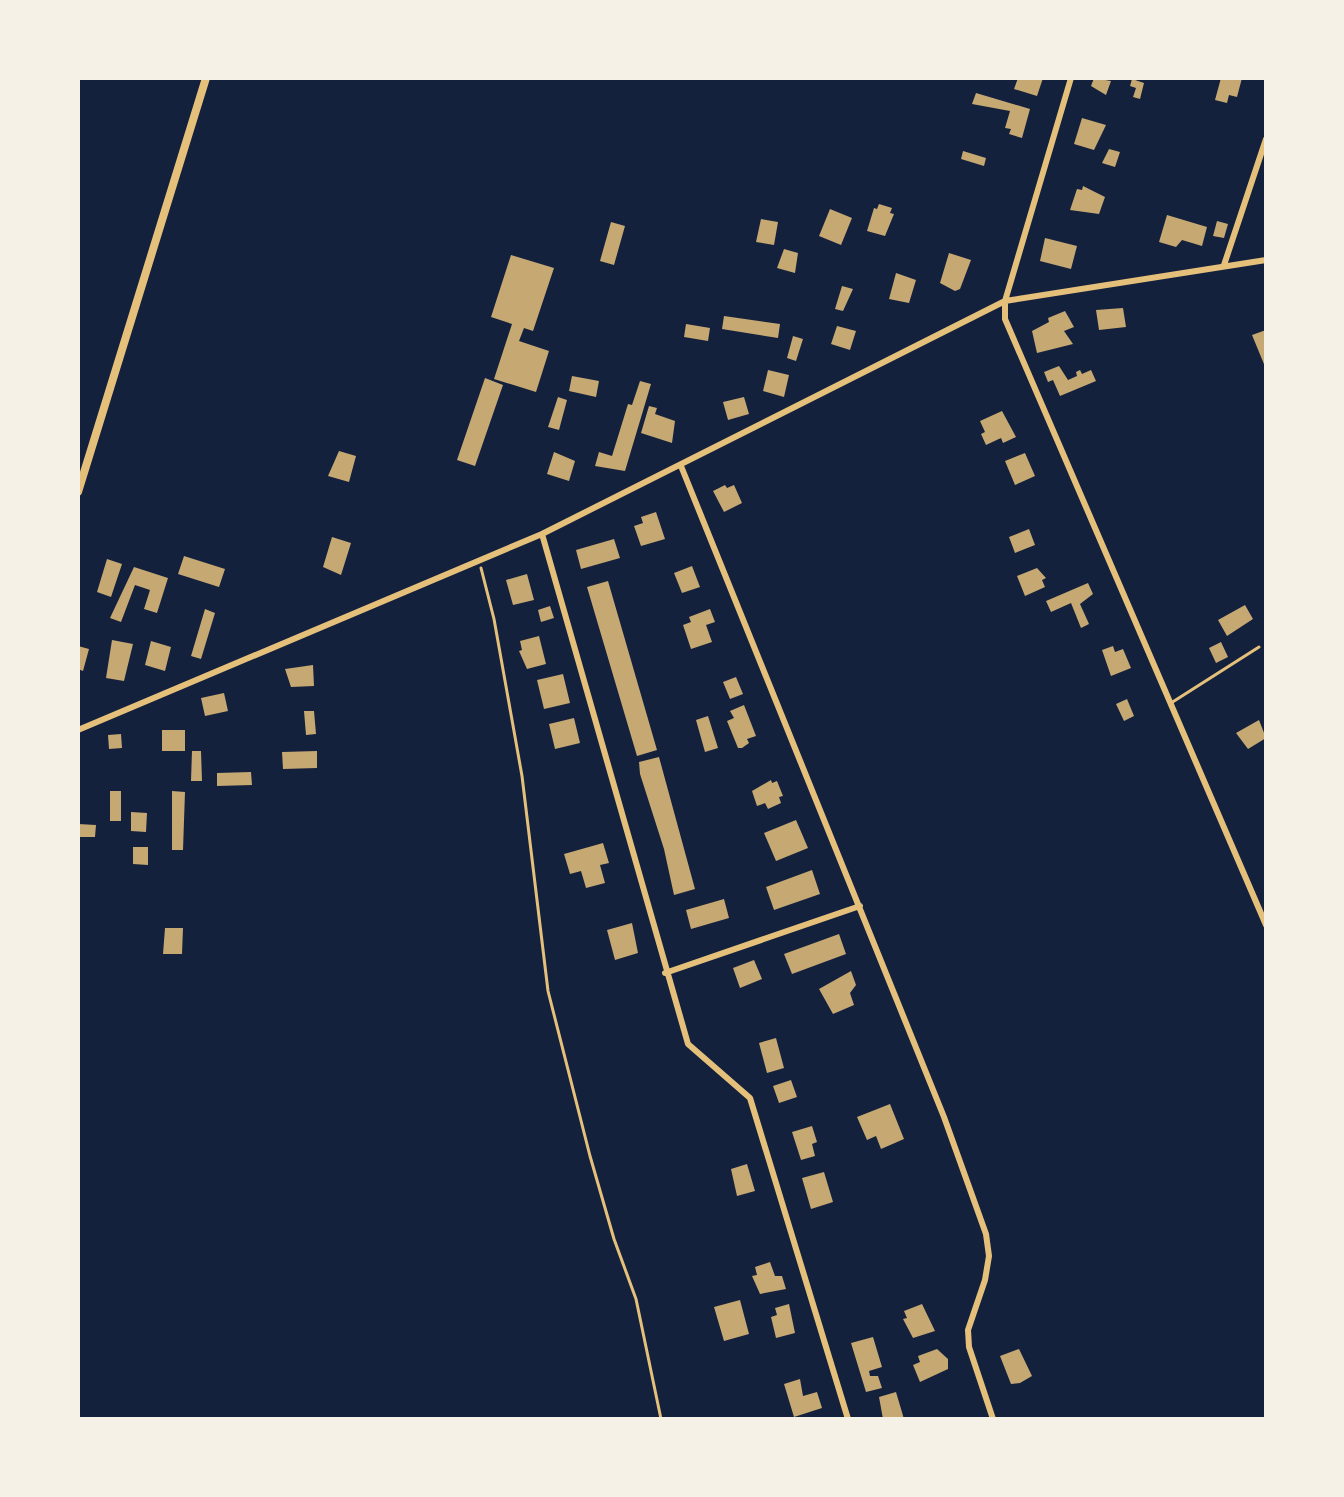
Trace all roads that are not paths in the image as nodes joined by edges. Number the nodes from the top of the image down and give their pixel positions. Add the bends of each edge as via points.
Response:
1 (206, 78) edge
2 (1071, 78) edge
3 (1266, 139) edge
4 (1266, 260) edge
5 (1224, 265) junction
6 (1005, 301) junction
7 (681, 466) junction
8 (78, 492) edge
9 (542, 534) junction
10 (1259, 647) dead end
11 (1169, 704) junction
12 (78, 730) edge
13 (860, 906) junction
14 (1266, 925) edge
15 (665, 973) junction
16 (848, 1419) edge
17 (993, 1419) edge

1 - 8 street
2 - 6 street
3 - 5 street
4 - 5 street
5 - 6 street
6 - 7 street
6 - 11 street via 1005,319
7 - 9 street
7 - 13 street
9 - 12 street
9 - 15 street
10 - 11 lane
11 - 14 street
13 - 15 street
13 - 17 street via 986,1234 985,1280 968,1330
15 - 16 street via 688,1044 750,1098

